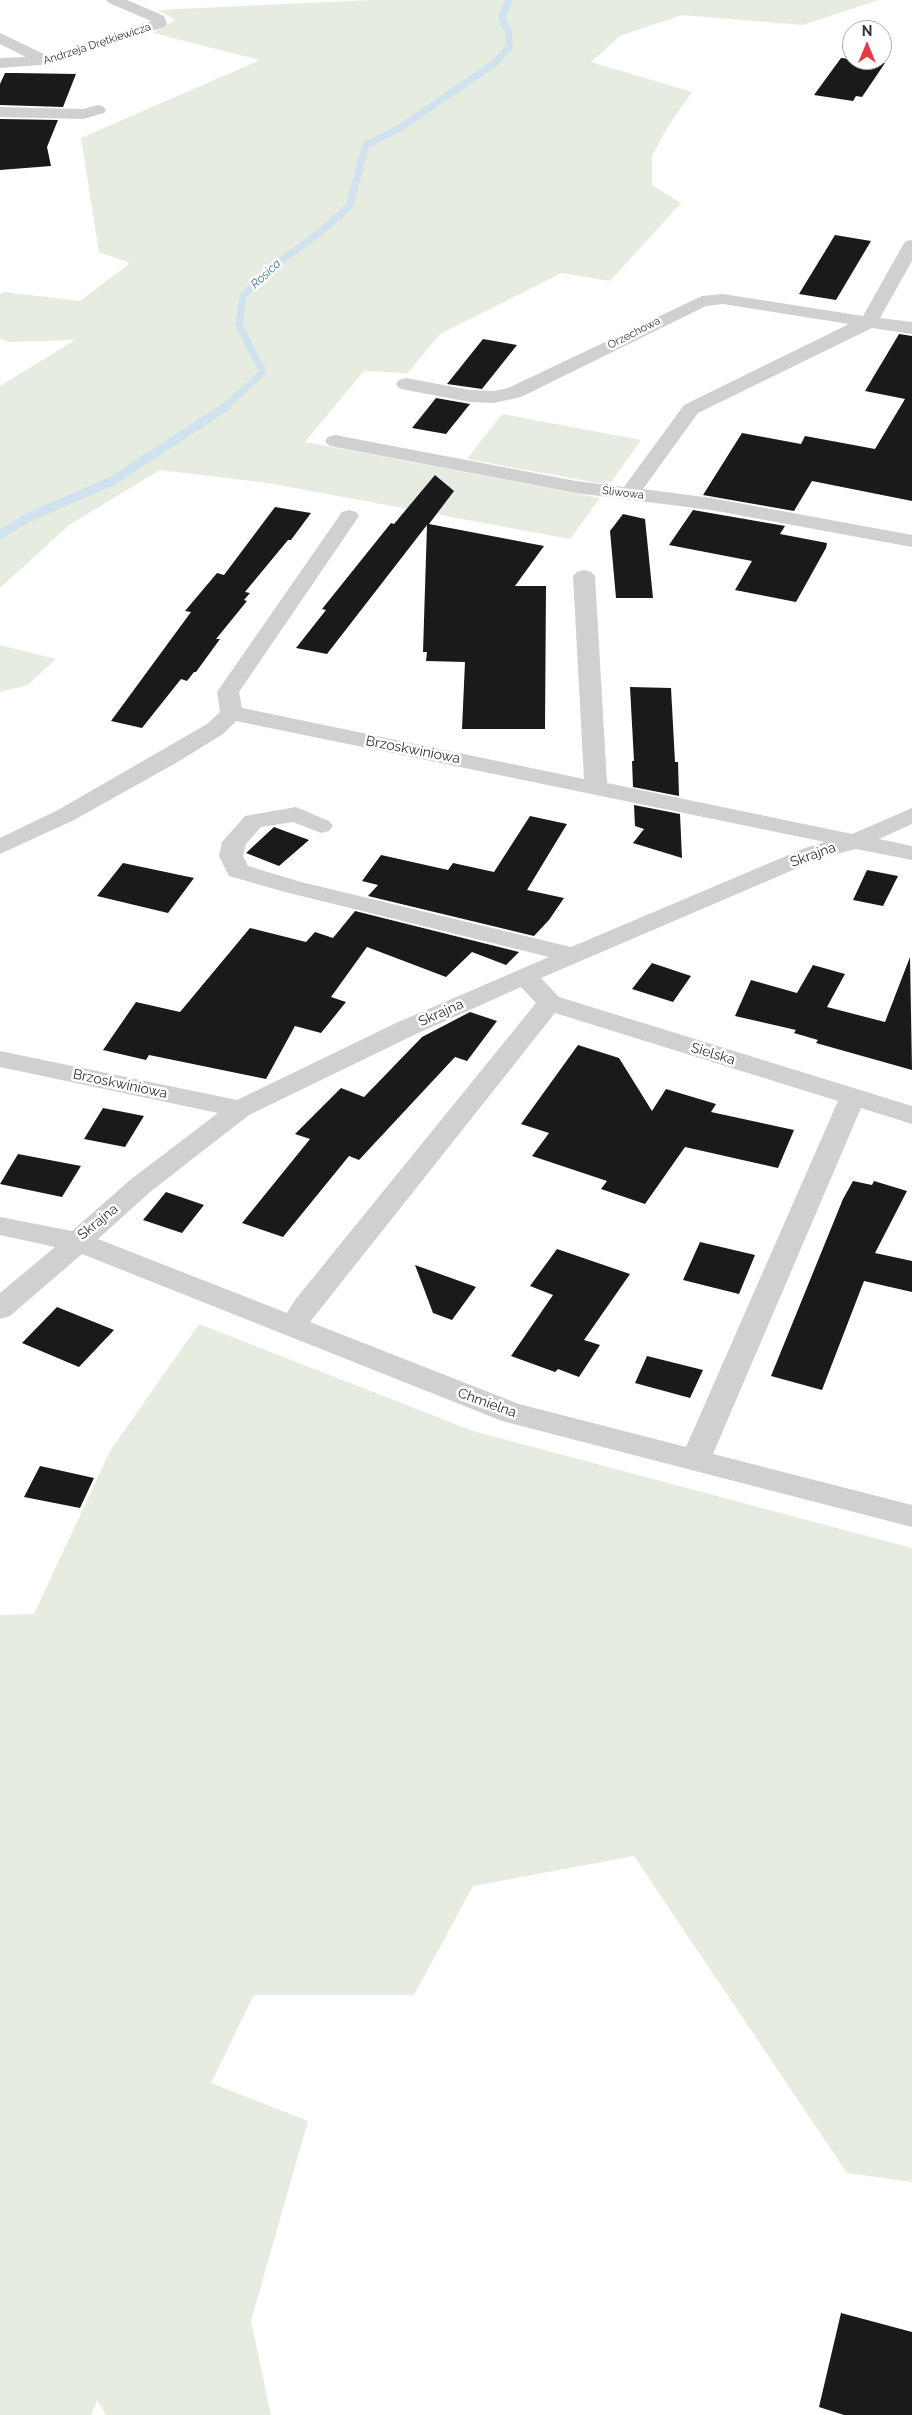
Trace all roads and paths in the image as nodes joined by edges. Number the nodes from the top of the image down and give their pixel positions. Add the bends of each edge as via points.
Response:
1 (114, 0) edge
2 (0, 38) edge
3 (47, 61) junction
4 (0, 63) edge
5 (98, 110) dead end
6 (0, 112) edge
7 (912, 245) edge
8 (869, 322) junction
9 (912, 328) edge
10 (406, 384) dead end
11 (335, 441) dead end
12 (629, 494) junction
13 (349, 516) dead end
14 (912, 541) edge
15 (584, 576) dead end
16 (231, 713) junction
17 (596, 787) junction
18 (912, 815) edge
19 (321, 826) dead end
20 (853, 842) junction
21 (0, 847) edge
22 (912, 853) edge
23 (573, 955) junction
24 (525, 976) junction
25 (550, 1003) junction
26 (0, 1059) edge
27 (853, 1096) junction
28 (240, 1109) junction
29 (912, 1115) edge
30 (0, 1226) edge
31 (78, 1242) junction
32 (0, 1309) edge
33 (292, 1328) junction
34 (695, 1461) junction
35 (912, 1516) edge

1 - 3 street, Andrzeja Drętkiewicza via 159,19 159,24
2 - 3 street
3 - 4 street, Andrzeja Drętkiewicza
5 - 6 street via 83,114
7 - 8 street
8 - 9 street, Orzechowa
8 - 10 street, Orzechowa via 723,300 702,301 514,394 470,396
8 - 12 street via 691,409
11 - 12 street, Śliwowa via 576,487
12 - 14 street, Śliwowa via 710,504
13 - 16 street via 228,692
15 - 17 street
16 - 17 street, Brzoskwiniowa
16 - 21 street via 216,729 168,758 66,816
17 - 20 street, Brzoskwiniowa
18 - 20 street, Skrajna
19 - 23 street via 296,814 253,821 234,842 231,856 238,871
20 - 22 street, Brzoskwiniowa
20 - 23 street, Skrajna via 813,853
23 - 24 street, Skrajna
24 - 25 street, Sielska
24 - 28 street, Skrajna via 405,1029
25 - 27 street, Sielska
25 - 33 street via 305,1307
26 - 28 street, Brzoskwiniowa
27 - 29 street, Sielska
27 - 34 street
28 - 31 street, Skrajna via 140,1186
30 - 31 street, Skrajna
31 - 32 street
31 - 33 street, Chmielna
33 - 34 street, Chmielna via 512,1414
34 - 35 street, Chmielna

